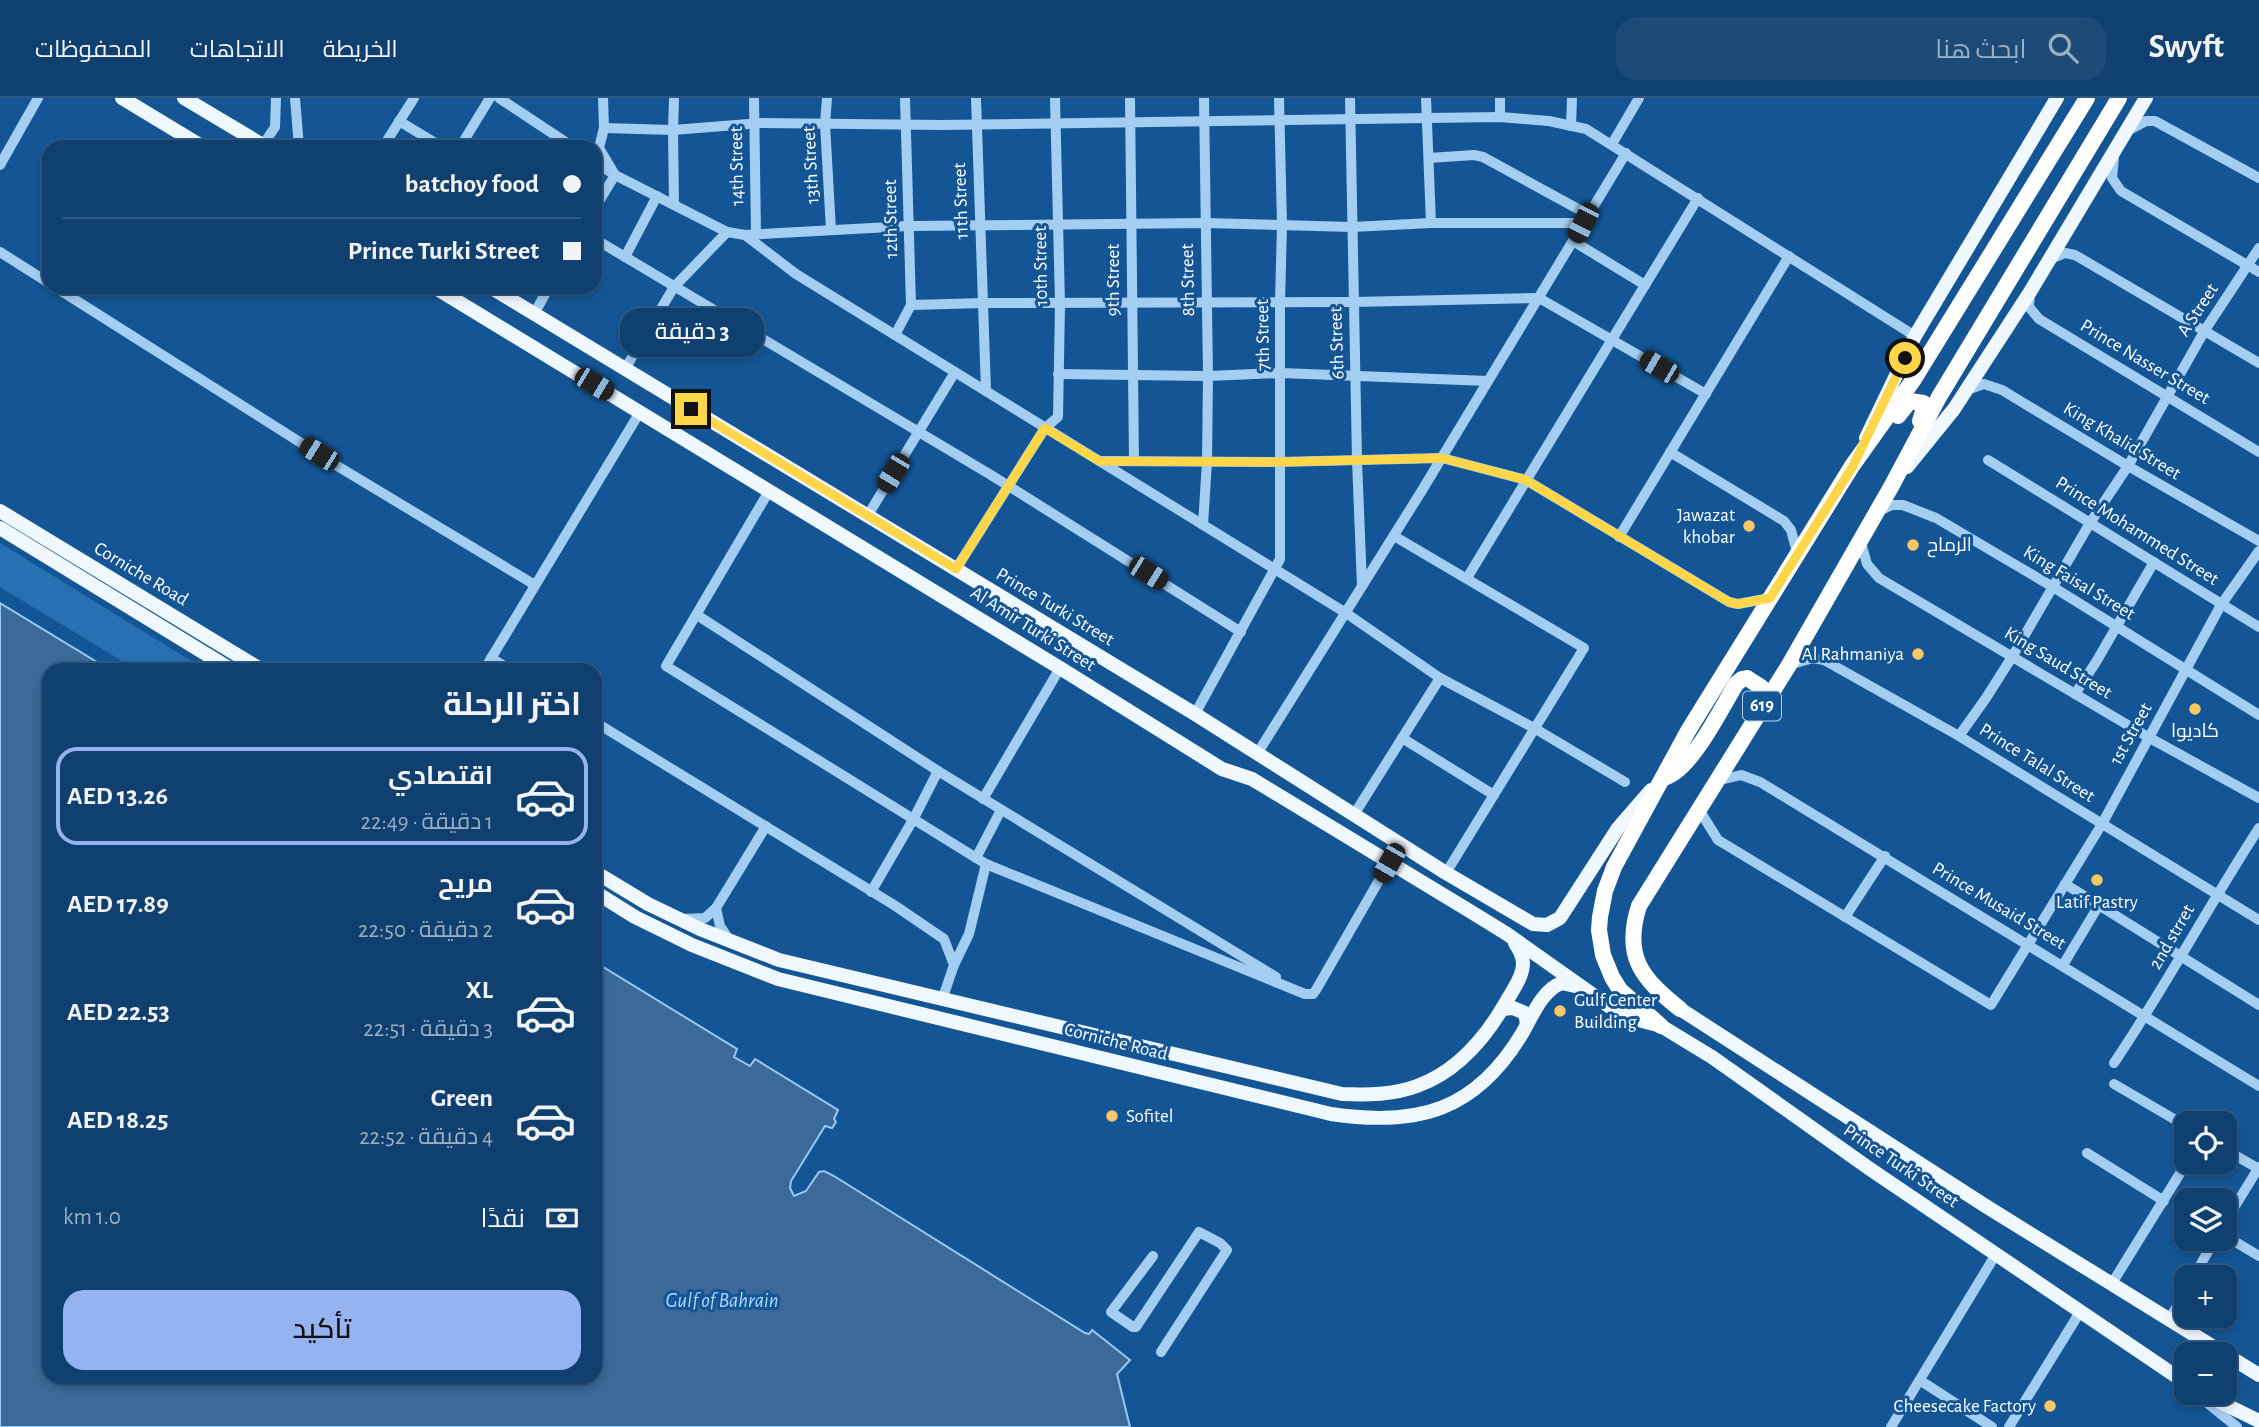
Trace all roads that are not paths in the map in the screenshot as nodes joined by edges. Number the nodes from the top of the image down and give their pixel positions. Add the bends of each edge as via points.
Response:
1 (38, 98) edge
2 (122, 98) edge
3 (184, 98) edge
4 (276, 98) edge
5 (295, 98) edge
6 (414, 98) edge
7 (490, 98) edge
8 (499, 98) edge
9 (603, 98) edge
10 (674, 98) edge
11 (754, 98) edge
12 (827, 98) edge
13 (905, 98) edge
14 (976, 98) edge
15 (1055, 98) edge
16 (1130, 98) edge
17 (1204, 98) edge
18 (1279, 98) edge
19 (1350, 98) edge
20 (1426, 98) edge
21 (1500, 98) edge
22 (1572, 98) edge
23 (1639, 98) edge
24 (2057, 98) edge
25 (2087, 98) edge
26 (2119, 98) edge
27 (2146, 98) edge
28 (1500, 117) junction
29 (1426, 118) junction
30 (1350, 119) junction
31 (1279, 120) junction
32 (399, 121) junction
33 (1205, 121) junction
34 (1130, 122) junction
35 (1055, 123) junction
36 (296, 124) junction
37 (754, 124) junction
38 (825, 124) junction
39 (976, 124) junction
40 (906, 125) junction
41 (275, 127) junction
42 (1571, 127) junction
43 (604, 128) junction
44 (673, 130) junction
45 (2127, 131) junction
46 (191, 140) edge
47 (254, 140) edge
48 (267, 140) edge
49 (298, 140) edge
50 (387, 140) edge
51 (430, 140) edge
52 (464, 140) edge
53 (562, 140) edge
54 (601, 140) edge
55 (1612, 144) junction
56 (2119, 145) junction
57 (602, 153) edge
58 (1626, 153) junction
59 (1429, 158) junction
60 (0, 165) edge
61 (602, 167) edge
62 (615, 175) junction
63 (2259, 178) edge
64 (602, 196) edge
65 (657, 196) junction
66 (1698, 198) junction
67 (674, 205) junction
68 (1586, 219) junction
69 (1130, 223) junction
70 (1205, 223) junction
71 (1432, 223) junction
72 (1057, 224) junction
73 (1282, 225) junction
74 (908, 226) junction
75 (979, 226) junction
76 (1352, 227) junction
77 (831, 230) junction
78 (727, 232) junction
79 (750, 234) junction
80 (1573, 241) junction
81 (602, 243) edge
82 (2259, 248) edge
83 (0, 252) edge
84 (1789, 256) junction
85 (625, 257) junction
86 (2049, 261) junction
87 (2248, 265) junction
88 (2259, 272) edge
89 (42, 279) edge
90 (1645, 285) junction
91 (674, 287) junction
92 (2030, 292) junction
93 (66, 294) edge
94 (446, 294) edge
95 (501, 294) edge
96 (545, 294) edge
97 (1538, 298) junction
98 (1280, 302) junction
99 (1353, 302) junction
100 (984, 303) junction
101 (1131, 303) junction
102 (1206, 303) junction
103 (1060, 304) junction
104 (911, 305) junction
105 (534, 314) junction
106 (2205, 330) junction
107 (895, 335) junction
108 (1915, 336) junction
109 (1611, 341) junction
110 (2259, 363) edge
111 (625, 369) junction
112 (955, 372) junction
113 (1281, 373) junction
114 (1058, 374) junction
115 (1132, 375) junction
116 (1355, 375) junction
117 (1208, 376) junction
118 (1488, 381) junction
119 (986, 391) junction
120 (1965, 391) junction
121 (1706, 394) junction
122 (2166, 395) junction
123 (640, 412) junction
124 (1045, 428) junction
125 (918, 432) junction
126 (1670, 452) junction
127 (2259, 452) edge
128 (1907, 456) junction
129 (1442, 458) junction
130 (1357, 460) junction
131 (1099, 461) junction
132 (1135, 461) junction
133 (1208, 462) junction
134 (1279, 462) junction
135 (1992, 462) dead end
136 (1853, 466) junction
137 (2128, 466) junction
138 (1526, 480) junction
139 (1008, 486) junction
140 (1891, 487) junction
141 (769, 491) junction
142 (0, 512) edge
143 (1875, 513) junction
144 (868, 515) junction
145 (2090, 523) junction
146 (1203, 525) junction
147 (0, 528) edge
148 (1394, 536) junction
149 (1619, 537) junction
150 (1860, 538) junction
151 (2259, 541) edge
152 (2259, 551) edge
153 (1798, 556) junction
154 (2154, 562) junction
155 (956, 569) junction
156 (1276, 570) junction
157 (1784, 577) junction
158 (1467, 578) junction
159 (535, 585) junction
160 (1363, 586) junction
161 (2053, 587) junction
162 (1770, 598) junction
163 (2221, 605) junction
164 (1346, 613) junction
165 (697, 615) junction
166 (2116, 626) junction
167 (2259, 627) edge
168 (1241, 632) junction
169 (2012, 657) junction
170 (491, 658) junction
171 (221, 663) edge
172 (250, 663) edge
173 (488, 663) edge
174 (499, 663) edge
175 (1789, 665) junction
176 (1060, 668) junction
177 (2185, 671) junction
178 (1440, 678) junction
179 (2075, 694) junction
180 (1195, 714) junction
181 (2259, 715) edge
182 (602, 726) edge
183 (1534, 728) junction
184 (1959, 736) junction
185 (2148, 737) junction
186 (1402, 738) junction
187 (1261, 756) junction
188 (1725, 766) junction
189 (938, 771) junction
190 (1661, 778) junction
191 (1252, 779) junction
192 (1714, 781) junction
193 (1625, 782) dead end
194 (1494, 795) junction
195 (2259, 798) edge
196 (983, 799) junction
197 (1698, 808) junction
198 (1001, 810) junction
199 (1355, 813) junction
200 (914, 818) junction
201 (2102, 824) junction
202 (766, 827) junction
203 (2259, 828) edge
204 (1885, 856) junction
205 (981, 861) junction
206 (1389, 863) junction
207 (1446, 873) junction
208 (602, 876) edge
209 (2065, 884) junction
210 (872, 892) junction
211 (2216, 894) junction
212 (602, 897) edge
213 (2099, 905) junction
214 (716, 908) junction
215 (1845, 917) junction
216 (677, 918) junction
217 (2259, 920) edge
218 (1507, 934) junction
219 (730, 941) junction
220 (2028, 944) junction
221 (2181, 957) junction
222 (954, 965) junction
223 (2063, 965) junction
224 (1590, 993) junction
225 (1305, 994) junction
226 (942, 1000) junction
227 (2259, 1005) edge
228 (1502, 1009) junction
229 (1680, 1009) joint
230 (2146, 1016) junction
231 (1527, 1024) junction
232 (1661, 1026) junction
233 (2114, 1063) dead end
234 (2114, 1084) dead end
235 (2259, 1086) edge
236 (2174, 1119) edge
237 (2087, 1153) dead end
238 (2237, 1156) edge
239 (2259, 1168) edge
240 (2180, 1174) edge
241 (2164, 1200) junction
242 (2237, 1203) edge
243 (2237, 1243) edge
244 (1996, 1254) junction
245 (1153, 1256) dead end
246 (2259, 1256) edge
247 (2111, 1285) junction
248 (2174, 1311) edge
249 (2080, 1312) junction
250 (2169, 1320) junction
251 (1161, 1352) dead end
252 (2174, 1375) edge
253 (2259, 1375) edge
254 (1920, 1381) junction
255 (2210, 1405) edge
256 (2219, 1405) edge
257 (2227, 1405) edge
258 (2259, 1420) edge
259 (1891, 1427) edge
260 (1992, 1427) edge
261 (2009, 1427) edge
262 (2237, 1427) edge
263 (2251, 1427) edge

1 - 60 street
2 - 46 main road
3 - 47 main road
4 - 41 street
5 - 36 street
6 - 32 street
7 - 52 street
8 - 53 street
9 - 43 street
10 - 44 street
11 - 37 street, 14th Street
12 - 38 street, 13th Street
13 - 40 street, 12th Street
14 - 39 street, 11th Street
15 - 35 street, 10th Street
16 - 34 street, 9th Street
17 - 33 street, 8th Street
18 - 31 street, 7th Street
19 - 30 street, 6th Street
20 - 29 street
21 - 28 street
22 - 42 street
23 - 55 street
24 - 108 main road
25 - 136 highway, 619 via 1914,379
26 - 128 highway, 619
27 - 45 main road
28 - 29 street
28 - 42 street
29 - 30 street
29 - 59 street
30 - 31 street
30 - 76 street, 6th Street
31 - 33 street
31 - 73 street, 7th Street
32 - 50 street
32 - 51 street
33 - 34 street
33 - 70 street, 8th Street
34 - 35 street
34 - 69 street, 9th Street
35 - 39 street
35 - 72 street, 10th Street
36 - 41 street via 287,131
36 - 49 street
37 - 38 street
37 - 44 street
37 - 79 street, 14th Street
38 - 40 street
38 - 77 street, 13th Street
39 - 40 street
39 - 75 street, 11th Street
40 - 74 street, 12th Street
41 - 48 street
42 - 55 street via 1586,129
43 - 44 street
43 - 54 street
44 - 67 street
45 - 56 main road
45 - 63 street via 2155,121
55 - 58 street
56 - 86 main road
56 - 87 street via 2111,171 2121,191
57 - 62 street
58 - 66 street
58 - 68 street
59 - 68 street via 1483,157
59 - 71 street
61 - 62 street
62 - 64 street
62 - 65 street
65 - 67 street
65 - 85 street
66 - 84 street
66 - 90 street
67 - 78 street
68 - 71 street
68 - 80 street
69 - 70 street
69 - 72 street
69 - 101 street, 9th Street
70 - 73 street
70 - 102 street, 8th Street
71 - 76 street
72 - 75 street
72 - 103 street, 10th Street
73 - 76 street
73 - 98 street, 7th Street
74 - 75 street
74 - 77 street
74 - 104 street, 12th Street
75 - 100 street, 11th Street
76 - 99 street, 6th Street
77 - 79 street
78 - 79 street
78 - 91 street
79 - 107 street via 796,274
80 - 90 street
80 - 97 street
81 - 85 street
82 - 87 street, A Street
83 - 89 street
84 - 108 street
84 - 121 street
85 - 91 street
86 - 92 main road
86 - 106 street via 2061,253 2075,255
87 - 88 street
87 - 106 street, A Street
90 - 109 street
91 - 111 street
91 - 125 street
92 - 120 main road
92 - 122 street, Prince Nasser Street via 2029,307 2039,319
93 - 159 street
94 - 123 main road, Al Amir Turki Street
95 - 105 main road, Prince Turki Street
96 - 105 street
97 - 99 street
97 - 109 street
97 - 118 street
98 - 99 street
98 - 102 street
98 - 113 street, 7th Street
99 - 116 street, 6th Street
100 - 103 street
100 - 104 street
100 - 119 street, 11th Street
101 - 102 street
101 - 103 street
101 - 115 street, 9th Street
102 - 117 street, 8th Street
103 - 114 street, 10th Street
104 - 107 street
105 - 111 main road, Prince Turki Street
106 - 110 street
106 - 122 street, A Street
107 - 112 street
108 - 136 main road
109 - 121 street
109 - 138 street
111 - 144 main road, Prince Turki Street
112 - 119 street
112 - 125 street
113 - 116 street
113 - 117 street
113 - 134 street, 7th Street
114 - 115 street
114 - 124 street, 10th Street via 1058,417
115 - 117 street
115 - 132 street, 9th Street
116 - 118 street
116 - 130 street, 6th Street
117 - 133 street, 8th Street
118 - 129 street
119 - 124 street
120 - 137 street, King Khalid Street via 1984,384 2002,390
120 - 140 main road
121 - 126 street
122 - 127 street, Prince Nasser Street
122 - 137 street, A Street
123 - 141 main road, Al Amir Turki Street
123 - 159 street
124 - 131 street
124 - 139 street, 10th Street
125 - 139 street
125 - 144 street
126 - 149 street
126 - 153 street via 1784,521
128 - 140 highway, 619
128 - 157 highway via 1923,403 1910,401 1876,445 1804,566
129 - 130 street
129 - 138 street
129 - 148 street
130 - 134 street
130 - 160 street, 6th Street
131 - 132 street
131 - 146 street
132 - 133 street
133 - 134 street
133 - 146 street, 8th Street
134 - 156 street, 7th Street via 1280,559
135 - 145 street, Prince Mohammed Street
136 - 153 highway, 619
137 - 145 street, A Street
137 - 151 street, King Khalid Street
138 - 149 street
138 - 158 street
139 - 155 street, 10th Street
139 - 168 street
140 - 143 highway, 619
141 - 165 street
141 - 176 main road, Al Amir Turki Street
142 - 172 main road, Corniche Road
143 - 150 highway, 619
143 - 161 street, King Faisal Street via 1892,505 1918,510
144 - 155 main road, Prince Turki Street
145 - 154 street, Prince Mohammed Street
145 - 161 street, A Street
146 - 156 street
147 - 171 main road, Corniche Road
148 - 158 street
148 - 160 street
149 - 162 street via 1729,602
150 - 169 street, King Saud Street via 1867,564 1879,578
150 - 175 highway, 619
152 - 163 street, 1st Street
153 - 157 highway, 619
154 - 163 street, Prince Mohammed Street
154 - 166 street
155 - 180 main road, Prince Turki Street
156 - 164 street
156 - 168 street
157 - 162 highway, 619
158 - 183 street via 1584,648
159 - 170 street
160 - 164 street
161 - 166 street, King Faisal Street
161 - 169 street, A Street
162 - 190 highway, 619
163 - 167 street, Prince Mohammed Street
163 - 177 street, 1st Street
164 - 178 street
164 - 187 street
165 - 189 street
165 - 200 street via 666,666
166 - 177 street, King Faisal Street
166 - 179 street
168 - 180 street
169 - 179 street, King Saud Street
169 - 184 street, A Street
170 - 173 street
170 - 174 street
175 - 184 street, Prince Talal Street via 1813,658 1824,660
175 - 188 highway, 619
176 - 191 main road, Al Amir Turki Street via 1223,769
176 - 196 street
177 - 181 street, King Faisal Street
177 - 185 street, 1st Street
178 - 183 street
178 - 186 street
179 - 185 street, King Saud Street
180 - 187 main road, Prince Turki Street
182 - 202 street
183 - 193 street
183 - 194 street
184 - 201 street, Prince Talal Street
185 - 195 street, King Saud Street
185 - 201 street, 1st Street
186 - 194 street
186 - 199 street
187 - 191 main road
187 - 199 main road, Prince Turki Street
188 - 190 highway via 1761,694 1761,688 1747,678 1736,684 1684,764 1671,777
188 - 192 highway, 619
189 - 196 street
189 - 200 street
190 - 207 main road, Prince Turki Street / 619 via 1618,828 1560,918 1547,925 1526,921
190 - 232 highway via 1610,877 1599,930 1612,977 1631,1002
191 - 206 main road, Al Amir Turki Street
192 - 197 highway, 619
192 - 204 street, Prince Musaid Street via 1741,775 1760,782
194 - 207 street
196 - 198 street
197 - 215 street via 1718,840
197 - 229 highway, 619 via 1639,905 1632,933 1643,975
198 - 205 street
198 - 225 street
199 - 207 main road, Prince Turki Street
200 - 205 street
200 - 210 street
201 - 209 street, 1st Street
201 - 211 street, Prince Talal Street
202 - 210 street
202 - 214 street
203 - 211 street, 2nd strret
204 - 215 street
204 - 220 street, Prince Musaid Street
205 - 222 street via 969,934
205 - 225 street
206 - 218 main road, Al Amir Turki Street
206 - 225 street via 1316,990
208 - 216 main road, Corniche Road
209 - 213 street
209 - 220 street, 1st Street
210 - 222 street via 944,939
211 - 217 street, Prince Talal Street
211 - 221 street, 2nd strret
212 - 231 main road, Corniche Road via 692,945 778,979 1366,1119 1411,1117 1454,1104 1493,1072
213 - 221 street
213 - 223 street
214 - 216 street via 705,918
214 - 219 street
215 - 220 street, 1st Street via 1991,1005
216 - 219 main road, Corniche Road
218 - 224 main road, Al Amir Turki Street
218 - 228 main road, Corniche Road via 1520,950 1523,965
219 - 226 main road, Corniche Road via 779,960
220 - 223 street, Prince Musaid Street
221 - 227 street
221 - 230 street, 2nd strret
222 - 226 street
223 - 230 street, Prince Musaid Street
224 - 231 main road, Corniche Road via 1568,983 1556,985
224 - 232 main road, Prince Turki Street via 1631,1018
226 - 228 main road, Corniche Road via 1342,1094 1363,1095 1418,1086 1447,1071 1477,1044
228 - 231 main road via 1525,1013
229 - 247 main road, Prince Turki Street
230 - 233 street, 2nd strret
230 - 235 street, Prince Musaid Street
232 - 244 main road, Prince Turki Street
234 - 236 street
237 - 241 street
238 - 239 street
239 - 242 street
240 - 241 street
241 - 247 street
243 - 246 street
244 - 249 main road, Prince Turki Street
244 - 254 street
245 - 251 street via 1111,1312 1133,1327 1199,1232 1227,1250
247 - 250 main road, Prince Turki Street
248 - 250 street
249 - 252 main road, Prince Turki Street
249 - 261 street
250 - 253 main road, Prince Turki Street
254 - 259 street
254 - 260 street
255 - 262 street
256 - 263 main road
257 - 258 main road

